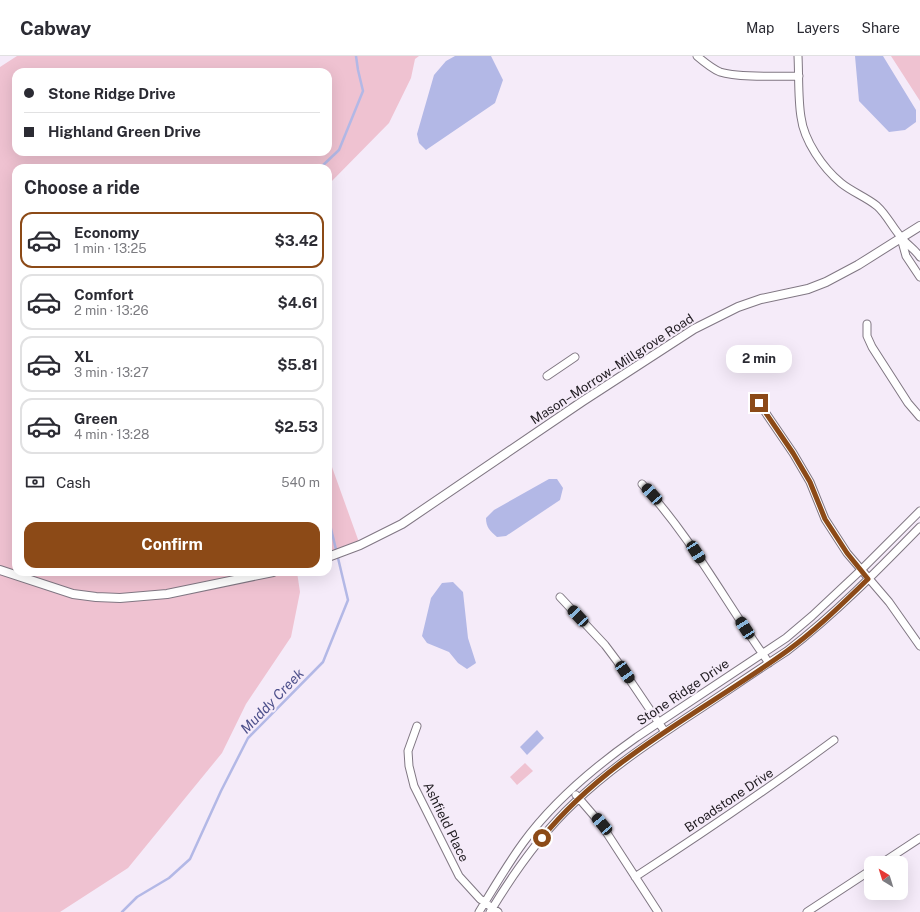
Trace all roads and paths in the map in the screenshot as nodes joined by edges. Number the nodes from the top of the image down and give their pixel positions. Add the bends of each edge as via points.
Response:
1 (697, 56) edge
2 (798, 56) edge
3 (799, 76) junction
4 (920, 226) edge
5 (901, 238) junction
6 (920, 257) edge
7 (920, 277) edge
8 (867, 324) dead end
9 (575, 357) dead end
10 (547, 376) dead end
11 (759, 403) dead end
12 (920, 417) edge
13 (642, 484) dead end
14 (920, 511) edge
15 (920, 527) edge
16 (332, 556) edge
17 (0, 570) edge
18 (861, 570) junction
19 (12, 574) edge
20 (18, 576) edge
21 (238, 576) edge
22 (868, 579) junction
23 (560, 597) dead end
24 (920, 646) edge
25 (762, 654) junction
26 (769, 663) junction
27 (659, 722) junction
28 (417, 726) dead end
29 (665, 732) junction
30 (834, 740) dead end
31 (571, 791) junction
32 (579, 798) junction
33 (920, 838) edge
34 (893, 856) edge
35 (864, 875) edge
36 (635, 877) junction
37 (485, 902) junction
38 (494, 911) edge
39 (479, 912) edge
40 (658, 912) edge
41 (807, 912) edge

1 - 3 street via 706,65 721,72 740,75
2 - 3 street
3 - 5 street via 800,117 816,155 842,184 878,207
4 - 5 street, Mason–Morrow–Millgrove Road
5 - 6 street via 916,250
5 - 7 street via 906,256
5 - 16 street, Mason–Morrow–Millgrove Road via 826,282 808,289 738,306 694,329 402,524 360,546
8 - 12 street via 867,336 872,347
9 - 10 street
11 - 18 street via 807,476 825,519
13 - 25 street via 662,505 687,539
14 - 18 street, Stone Ridge Drive
15 - 22 street, Stone Ridge Drive
17 - 19 street
18 - 22 street
18 - 25 street, Stone Ridge Drive via 800,626
20 - 21 street via 73,594 120,598 167,594
22 - 24 street via 889,602
22 - 26 street, Stone Ridge Drive via 806,636
23 - 27 street via 604,645
25 - 26 street
25 - 27 street, Stone Ridge Drive
26 - 29 street, Stone Ridge Drive
27 - 29 street
27 - 31 street, Stone Ridge Drive via 614,753
28 - 37 street, Ashfield Place via 408,751 414,786 459,876
29 - 32 street, Stone Ridge Drive
30 - 36 street, Broadstone Drive via 729,816
31 - 32 street
31 - 37 street, Stone Ridge Drive via 524,842
32 - 36 street via 602,824
32 - 38 street, Stone Ridge Drive via 536,845 501,894
33 - 34 street
35 - 41 street
36 - 40 street
37 - 38 street, Ashfield Place
37 - 39 street, Stone Ridge Drive

